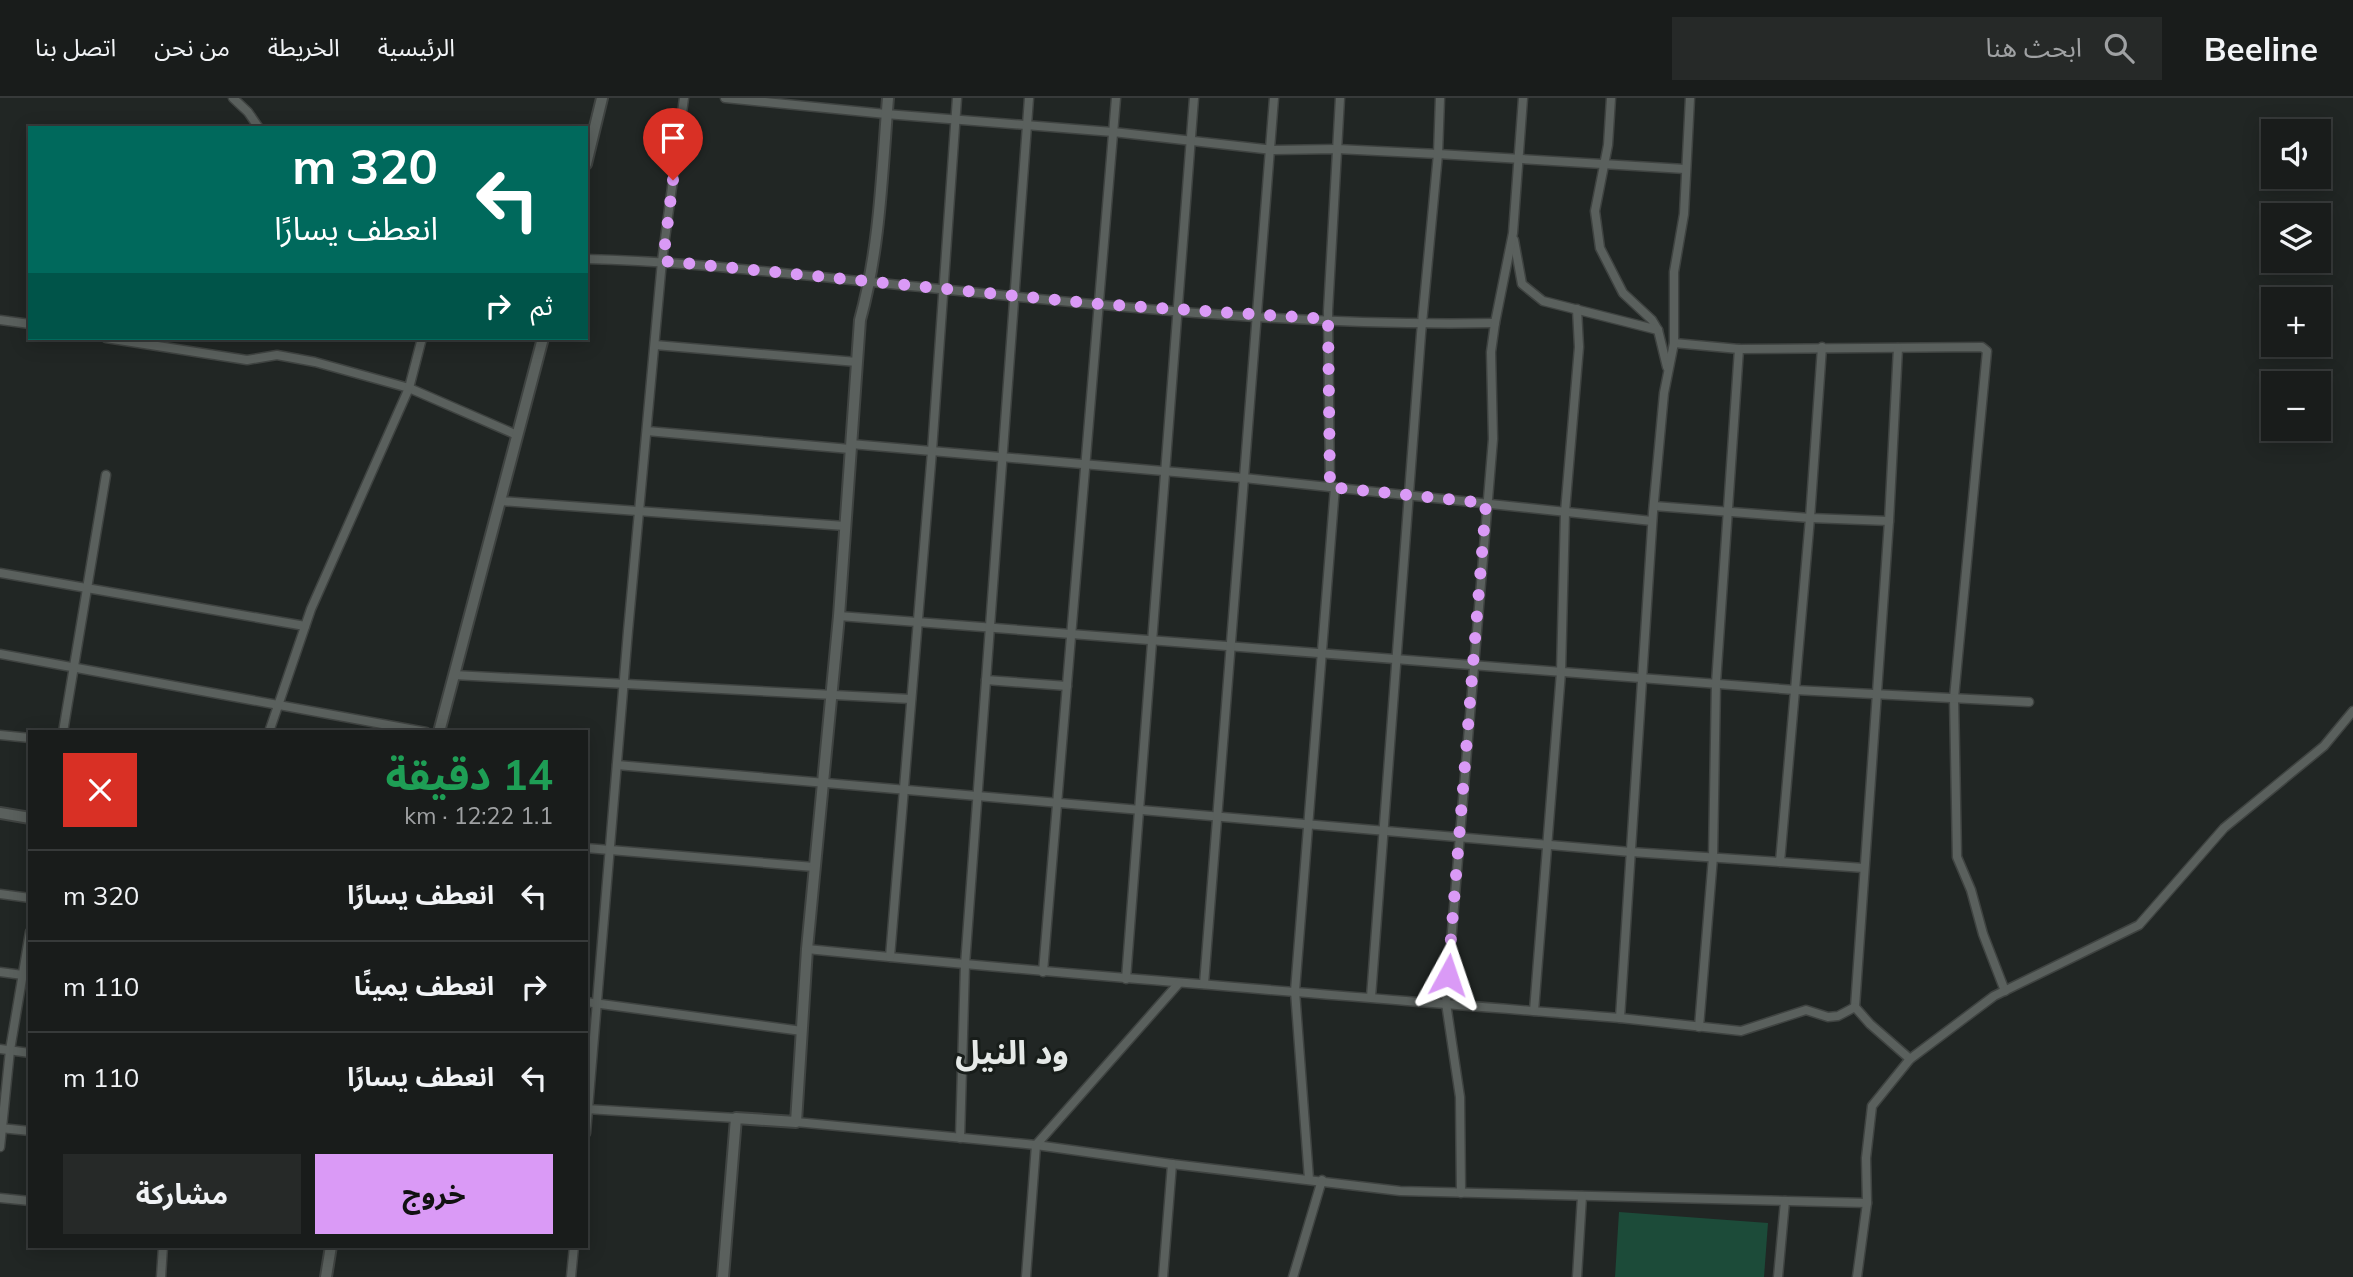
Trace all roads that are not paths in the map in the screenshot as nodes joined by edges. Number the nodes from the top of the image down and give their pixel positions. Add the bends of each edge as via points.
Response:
1 (233, 98) edge
2 (602, 98) edge
3 (684, 98) edge
4 (725, 98) edge
5 (888, 98) edge
6 (957, 98) edge
7 (1029, 98) edge
8 (1116, 98) edge
9 (1194, 98) edge
10 (1274, 98) edge
11 (1340, 98) edge
12 (1440, 98) edge
13 (1524, 98) edge
14 (1611, 98) edge
15 (1690, 98) edge
16 (886, 114) junction
17 (954, 120) junction
18 (1027, 125) junction
19 (257, 126) edge
20 (1113, 132) junction
21 (1190, 140) junction
22 (1270, 149) junction
23 (1337, 149) junction
24 (1438, 154) junction
25 (588, 155) edge
26 (1520, 159) junction
27 (1605, 165) junction
28 (1685, 169) junction
29 (1513, 233) junction
30 (588, 259) edge
31 (663, 261) junction
32 (871, 282) junction
33 (943, 289) junction
34 (1014, 296) junction
35 (1099, 304) junction
36 (1577, 309) junction
37 (1177, 310) junction
38 (1257, 316) junction
39 (1328, 319) junction
40 (0, 320) edge
41 (1495, 323) junction
42 (28, 324) edge
43 (1422, 324) junction
44 (1658, 330) junction
45 (119, 340) edge
46 (421, 340) edge
47 (542, 340) edge
48 (1674, 343) junction
49 (655, 345) junction
50 (1822, 347) junction
51 (1898, 348) junction
52 (1740, 349) junction
53 (857, 362) junction
54 (1668, 373) junction
55 (409, 388) junction
56 (646, 431) junction
57 (517, 435) junction
58 (850, 447) junction
59 (932, 451) junction
60 (1002, 457) junction
61 (1086, 464) junction
62 (1165, 471) junction
63 (106, 475) dead end
64 (1244, 478) junction
65 (1332, 487) junction
66 (1409, 495) junction
67 (500, 501) junction
68 (1486, 503) junction
69 (1654, 506) junction
70 (639, 511) junction
71 (1728, 511) junction
72 (1565, 512) junction
73 (1810, 518) junction
74 (1653, 521) junction
75 (1889, 521) junction
76 (845, 526) junction
77 (0, 573) edge
78 (87, 586) junction
79 (839, 616) junction
80 (918, 622) junction
81 (305, 626) junction
82 (990, 628) junction
83 (1072, 634) junction
84 (1152, 640) junction
85 (1231, 646) junction
86 (1322, 653) junction
87 (0, 654) edge
88 (1397, 659) junction
89 (1473, 664) junction
90 (74, 666) junction
91 (1561, 672) junction
92 (454, 675) junction
93 (1643, 677) junction
94 (986, 680) junction
95 (1717, 683) junction
96 (624, 684) junction
97 (1067, 686) junction
98 (1795, 690) junction
99 (831, 694) junction
100 (1877, 694) junction
101 (1954, 698) junction
102 (911, 699) junction
103 (2029, 702) dead end
104 (279, 704) junction
105 (2353, 711) edge
106 (63, 730) edge
107 (270, 730) edge
108 (416, 730) edge
109 (440, 730) edge
110 (0, 735) edge
111 (28, 738) edge
112 (617, 765) junction
113 (821, 784) junction
114 (904, 791) junction
115 (977, 797) junction
116 (1057, 804) junction
117 (1139, 810) junction
118 (0, 813) edge
119 (1218, 817) junction
120 (28, 818) edge
121 (1308, 824) junction
122 (1384, 831) junction
123 (1459, 837) junction
124 (1547, 845) junction
125 (588, 848) edge
126 (610, 850) junction
127 (1631, 852) junction
128 (1713, 857) junction
129 (1780, 862) junction
130 (814, 867) junction
131 (1864, 868) junction
132 (0, 894) edge
133 (28, 898) edge
134 (807, 949) junction
135 (28, 954) edge
136 (890, 957) junction
137 (965, 965) junction
138 (0, 972) edge
139 (1043, 972) junction
140 (26, 976) edge
141 (1126, 979) junction
142 (1179, 983) junction
143 (1204, 984) junction
144 (2005, 990) junction
145 (1295, 991) junction
146 (1371, 997) junction
147 (588, 1002) edge
148 (597, 1003) junction
149 (1446, 1003) junction
150 (1855, 1007) junction
151 (1534, 1011) junction
152 (1620, 1018) junction
153 (1699, 1027) junction
154 (802, 1031) junction
155 (0, 1049) edge
156 (10, 1050) junction
157 (28, 1053) edge
158 (1910, 1059) junction
159 (588, 1109) edge
160 (736, 1118) junction
161 (796, 1122) junction
162 (1, 1128) edge
163 (28, 1131) edge
164 (960, 1138) junction
165 (1036, 1145) junction
166 (0, 1147) edge
167 (1172, 1164) junction
168 (1309, 1179) junction
169 (1322, 1181) junction
170 (1461, 1193) junction
171 (1583, 1196) junction
172 (0, 1198) edge
173 (28, 1201) edge
174 (1785, 1201) junction
175 (1867, 1203) junction
176 (163, 1248) edge
177 (331, 1248) edge
178 (574, 1248) edge
179 (161, 1277) edge
180 (326, 1277) edge
181 (571, 1277) edge
182 (723, 1277) edge
183 (1026, 1277) edge
184 (1163, 1277) edge
185 (1293, 1277) edge
186 (1577, 1277) edge
187 (1778, 1277) edge
188 (1857, 1277) edge

1 - 19 street
2 - 25 street
3 - 31 street
4 - 16 street
5 - 16 street
6 - 17 street
7 - 18 street
8 - 20 street
9 - 21 street
10 - 22 street
11 - 23 street
12 - 24 street
13 - 26 street
14 - 27 street
15 - 28 street
16 - 17 street
16 - 32 street
17 - 18 street
17 - 33 street
18 - 20 street
18 - 34 street
20 - 21 street
20 - 35 street
21 - 22 street
21 - 37 street
22 - 23 street
22 - 38 street
23 - 24 street
23 - 39 street
24 - 26 street
24 - 43 street
26 - 27 street
26 - 29 street
27 - 28 street
27 - 44 street via 1595,211 1600,248 1623,293
28 - 48 street via 1684,214 1674,272
29 - 36 street via 1522,284 1543,301
29 - 41 street
30 - 31 street
31 - 32 street
31 - 49 street
32 - 33 street
32 - 53 street via 860,320
33 - 34 street
33 - 59 street
34 - 35 street
34 - 60 street
35 - 37 street
35 - 61 street
36 - 44 street
36 - 72 street via 1579,347
37 - 38 street
37 - 62 street
38 - 39 street
38 - 64 street
39 - 43 street
39 - 65 street
40 - 42 street
41 - 43 street
41 - 68 street via 1493,439
43 - 66 street
44 - 54 street
45 - 55 street via 247,360 277,355
46 - 55 street
47 - 57 street
48 - 52 street
48 - 54 street
49 - 53 street
49 - 56 street
50 - 51 street
50 - 52 street
50 - 73 street
51 - 75 street
51 - 101 street via 1982,347 1987,351
52 - 71 street
53 - 58 street
54 - 69 street
55 - 57 street
55 - 81 street
56 - 58 street
56 - 70 street
57 - 67 street
58 - 59 street
58 - 76 street
59 - 60 street
59 - 80 street
60 - 61 street
60 - 82 street
61 - 62 street
61 - 83 street
62 - 64 street
62 - 84 street
63 - 78 street
64 - 65 street
64 - 85 street
65 - 66 street
65 - 86 street
66 - 68 street
66 - 88 street
67 - 70 street
67 - 92 street
68 - 72 street
68 - 89 street
69 - 71 street
69 - 74 street
70 - 76 street
70 - 96 street
71 - 73 street
71 - 95 street
72 - 74 street
72 - 91 street
73 - 75 street
73 - 98 street
74 - 93 street
75 - 100 street
76 - 79 street
77 - 78 street
78 - 81 street
78 - 90 street
79 - 80 street
79 - 99 street
80 - 82 street
80 - 102 street
81 - 104 street
82 - 83 street
82 - 94 street
83 - 84 street
83 - 97 street
84 - 85 street
84 - 117 street
85 - 86 street
85 - 119 street
86 - 88 street
86 - 121 street
87 - 90 street
88 - 89 street
88 - 122 street
89 - 91 street
89 - 123 street
90 - 104 street
90 - 106 street
91 - 93 street
91 - 124 street
92 - 96 street
92 - 109 street
93 - 95 street
93 - 127 street
94 - 97 street
94 - 115 street
95 - 98 street
95 - 128 street
96 - 99 street
96 - 112 street
97 - 116 street
98 - 100 street
98 - 129 street
99 - 102 street
99 - 113 street
100 - 101 street
100 - 131 street
101 - 103 street
101 - 144 street via 1957,857
102 - 114 street
104 - 107 street
104 - 108 street
105 - 144 street via 2324,746 2224,828 2139,925
110 - 111 street
112 - 113 street
112 - 126 street
113 - 114 street
113 - 130 street
114 - 115 street
114 - 136 street
115 - 116 street
115 - 137 street
116 - 117 street
116 - 139 street
117 - 119 street
117 - 141 street
118 - 120 street
119 - 121 street
119 - 143 street
121 - 122 street
121 - 145 street
122 - 123 street
122 - 146 street
123 - 124 street
123 - 149 street
124 - 127 street
124 - 151 street
125 - 126 street
126 - 130 street
126 - 148 street
127 - 128 street
127 - 152 street
128 - 129 street
128 - 153 street
129 - 131 street
130 - 134 street
131 - 150 street
132 - 133 street
134 - 136 street
134 - 154 street
135 - 140 street
136 - 137 street
137 - 139 street
137 - 164 street
138 - 140 street
139 - 141 street
140 - 156 street
141 - 142 street
142 - 143 street
142 - 165 street
143 - 145 street
144 - 158 street
145 - 146 street
145 - 168 street
146 - 149 street
147 - 148 street
148 - 154 street
148 - 159 street
149 - 151 street
149 - 170 street via 1460,1097
150 - 153 street via 1828,1017 1805,1010 1741,1031
150 - 158 street
151 - 152 street
152 - 153 street
154 - 161 street
155 - 156 street
156 - 157 street
156 - 162 street
158 - 175 street via 1872,1106
159 - 160 street
160 - 161 street
160 - 182 street
161 - 164 street
162 - 163 street
162 - 166 street
164 - 165 street
165 - 167 street
165 - 183 street
167 - 168 street
167 - 184 street
168 - 169 street
169 - 170 street
169 - 185 street
170 - 171 street
171 - 174 street
171 - 186 street
172 - 173 street
174 - 175 street
174 - 187 street
175 - 188 street
176 - 179 street
177 - 180 street
178 - 181 street

